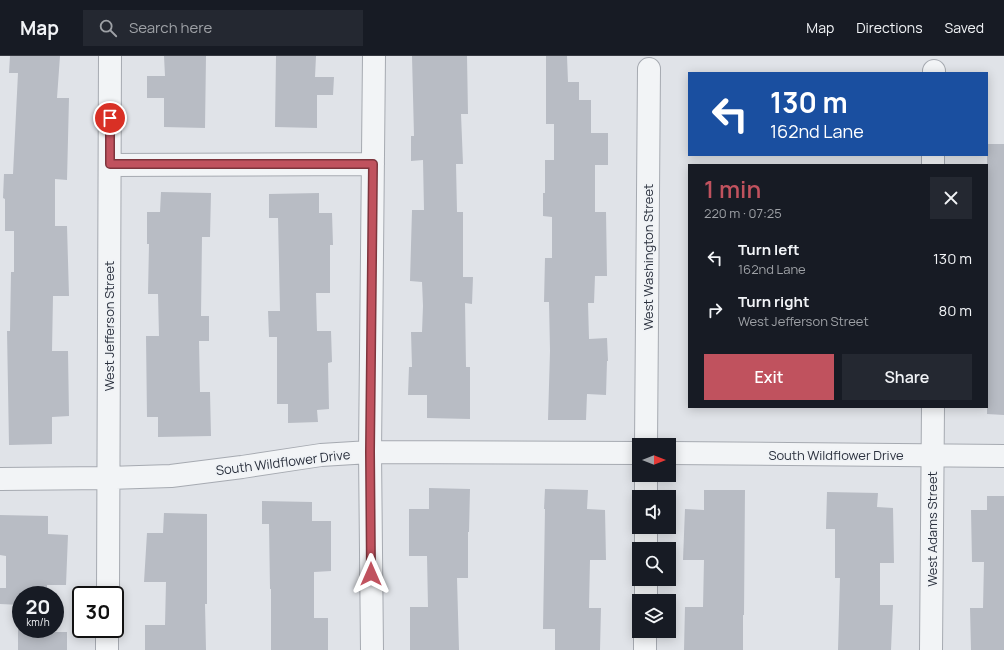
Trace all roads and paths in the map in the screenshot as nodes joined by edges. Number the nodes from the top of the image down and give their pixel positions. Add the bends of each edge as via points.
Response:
1 (110, 56) edge
2 (374, 56) edge
3 (649, 69) dead end
4 (110, 164) junction
5 (373, 164) junction
6 (932, 408) edge
7 (646, 438) edge
8 (370, 452) junction
9 (632, 453) edge
10 (676, 453) edge
11 (932, 455) junction
12 (1004, 456) edge
13 (108, 478) junction
14 (0, 479) edge
15 (108, 586) edge
16 (107, 638) edge
17 (645, 638) edge
18 (107, 650) edge
19 (372, 650) edge
20 (645, 650) edge
21 (931, 650) edge

1 - 4 street, West Jefferson Street
2 - 5 street
3 - 7 street, West Washington Street
4 - 5 street
4 - 13 street, West Jefferson Street
5 - 8 street
6 - 11 street, West Adams Street
8 - 9 street, South Wildflower Drive
8 - 13 street, South Wildflower Drive via 321,455 171,476
8 - 19 street
10 - 11 street, South Wildflower Drive
11 - 12 street, South Wildflower Drive
11 - 21 street, West Adams Street
13 - 14 street, South Wildflower Drive
13 - 15 street, West Jefferson Street
16 - 18 street
17 - 20 street

